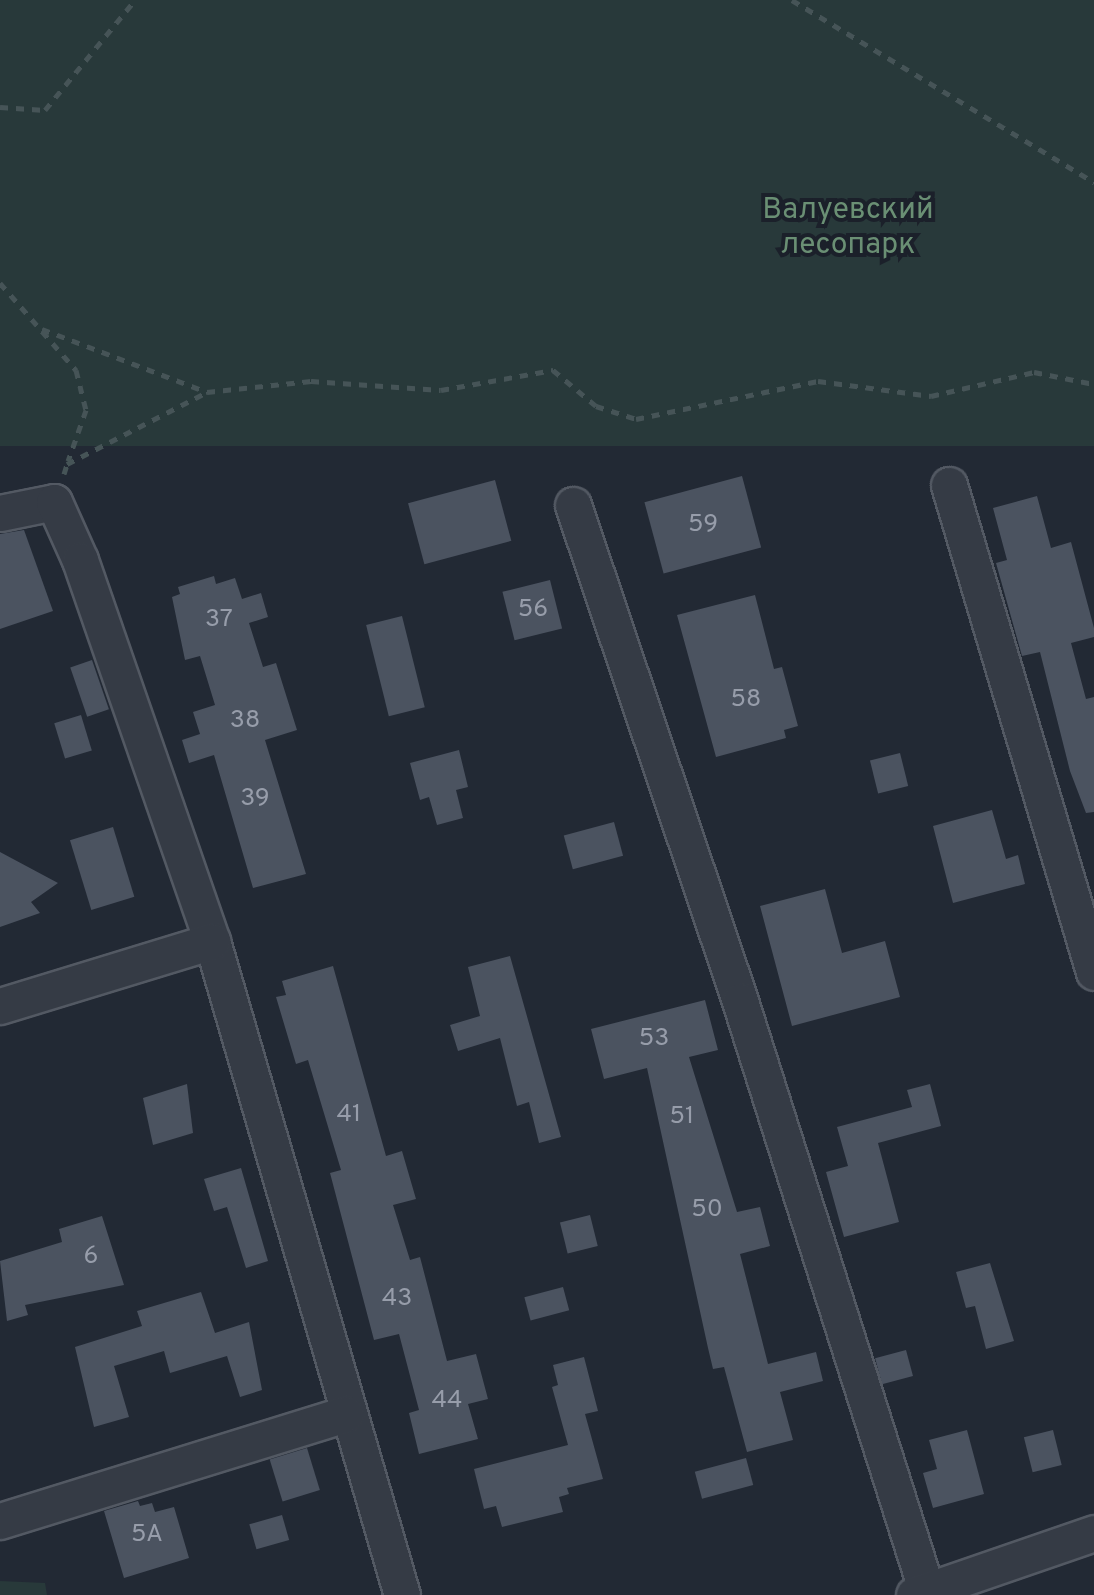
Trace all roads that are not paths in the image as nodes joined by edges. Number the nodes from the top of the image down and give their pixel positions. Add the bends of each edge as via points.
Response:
1 (949, 485) dead end
2 (573, 505) dead end
3 (0, 514) edge
4 (212, 941) junction
5 (1094, 972) edge
6 (0, 1006) edge
7 (346, 1414) junction
8 (0, 1521) edge
9 (1094, 1533) edge
10 (923, 1594) edge
11 (402, 1595) edge

1 - 5 street
2 - 10 street via 740,1001
3 - 4 street via 54,502
4 - 6 street
4 - 7 street
7 - 8 street
7 - 11 street
9 - 10 street

